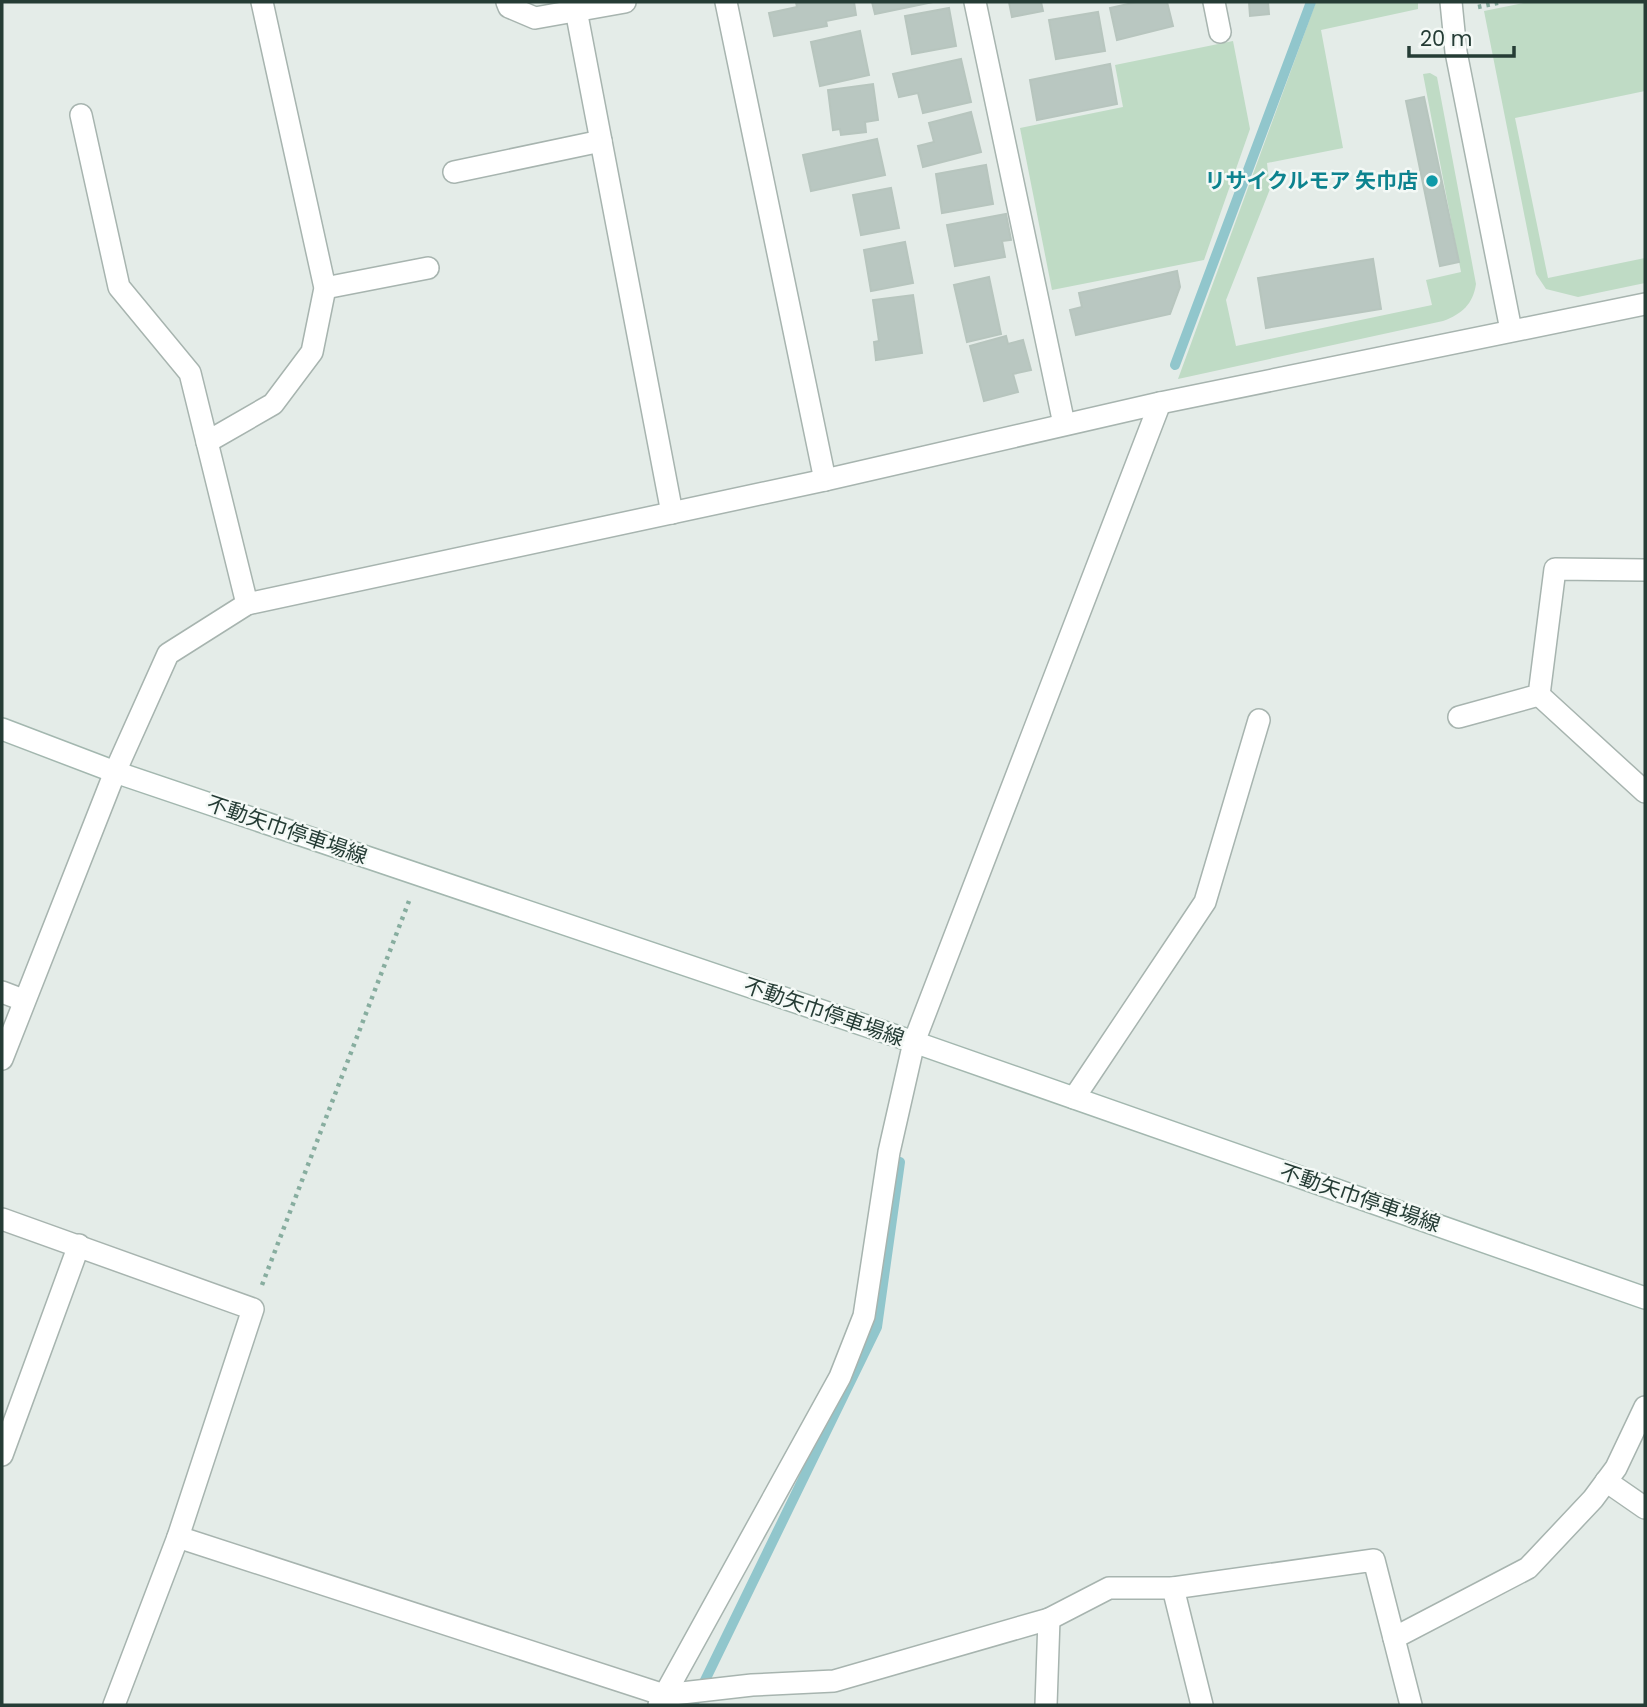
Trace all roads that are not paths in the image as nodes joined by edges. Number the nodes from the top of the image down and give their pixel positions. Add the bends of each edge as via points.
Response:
1 (262, 2) edge
2 (507, 2) edge
3 (625, 2) edge
4 (726, 2) edge
5 (975, 2) edge
6 (1214, 2) edge
7 (1451, 2) edge
8 (576, 10) junction
9 (1220, 32) dead end
10 (81, 115) dead end
11 (601, 141) junction
12 (454, 172) dead end
13 (428, 268) dead end
14 (325, 288) junction
15 (1645, 304) edge
16 (1511, 330) junction
17 (1160, 403) junction
18 (1064, 424) junction
19 (207, 442) junction
20 (825, 480) junction
21 (672, 513) junction
22 (1645, 570) edge
23 (247, 604) junction
24 (1539, 695) junction
25 (1459, 717) dead end
26 (1259, 720) dead end
27 (2, 729) edge
28 (115, 772) junction
29 (1645, 792) edge
30 (2, 992) edge
31 (23, 1000) junction
32 (914, 1042) junction
33 (2, 1059) edge
34 (1074, 1098) junction
35 (2, 1219) edge
36 (79, 1245) junction
37 (1645, 1298) edge
38 (1645, 1407) edge
39 (2, 1455) edge
40 (1606, 1481) junction
41 (1645, 1508) edge
42 (178, 1537) junction
43 (1173, 1588) junction
44 (1049, 1619) junction
45 (1394, 1638) junction
46 (753, 1695) edge
47 (669, 1698) edge
48 (114, 1705) edge
49 (1046, 1705) edge
50 (1202, 1705) edge
51 (1411, 1705) edge

1 - 14 street
2 - 8 street via 535,18
3 - 8 street
4 - 20 street
5 - 18 street
6 - 9 street
7 - 16 street via 1456,52
8 - 11 street
10 - 19 street via 119,288 190,373
11 - 12 street
11 - 21 street
13 - 14 street
14 - 19 street via 312,352 273,404
15 - 16 street
16 - 17 street
17 - 18 street
17 - 32 street
18 - 20 street
19 - 23 street
20 - 21 street
21 - 23 street
22 - 24 street via 1555,569
23 - 28 street via 168,654
24 - 25 street
24 - 29 street
26 - 34 street via 1205,902
27 - 28 street, 不動矢巾停車場線
28 - 31 street
28 - 32 street, 不動矢巾停車場線
30 - 31 street
31 - 33 street
32 - 34 street, 不動矢巾停車場線
32 - 47 street via 889,1152 864,1316 840,1377
34 - 37 street, 不動矢巾停車場線
35 - 36 street
36 - 39 street
36 - 42 street via 253,1309
38 - 40 street
40 - 41 street
40 - 45 street via 1528,1567
42 - 47 street
42 - 48 street
43 - 44 street via 1109,1588
43 - 45 street via 1374,1560
43 - 50 street
44 - 46 street via 834,1681
44 - 49 street
45 - 51 street
46 - 47 street via 715,1689

